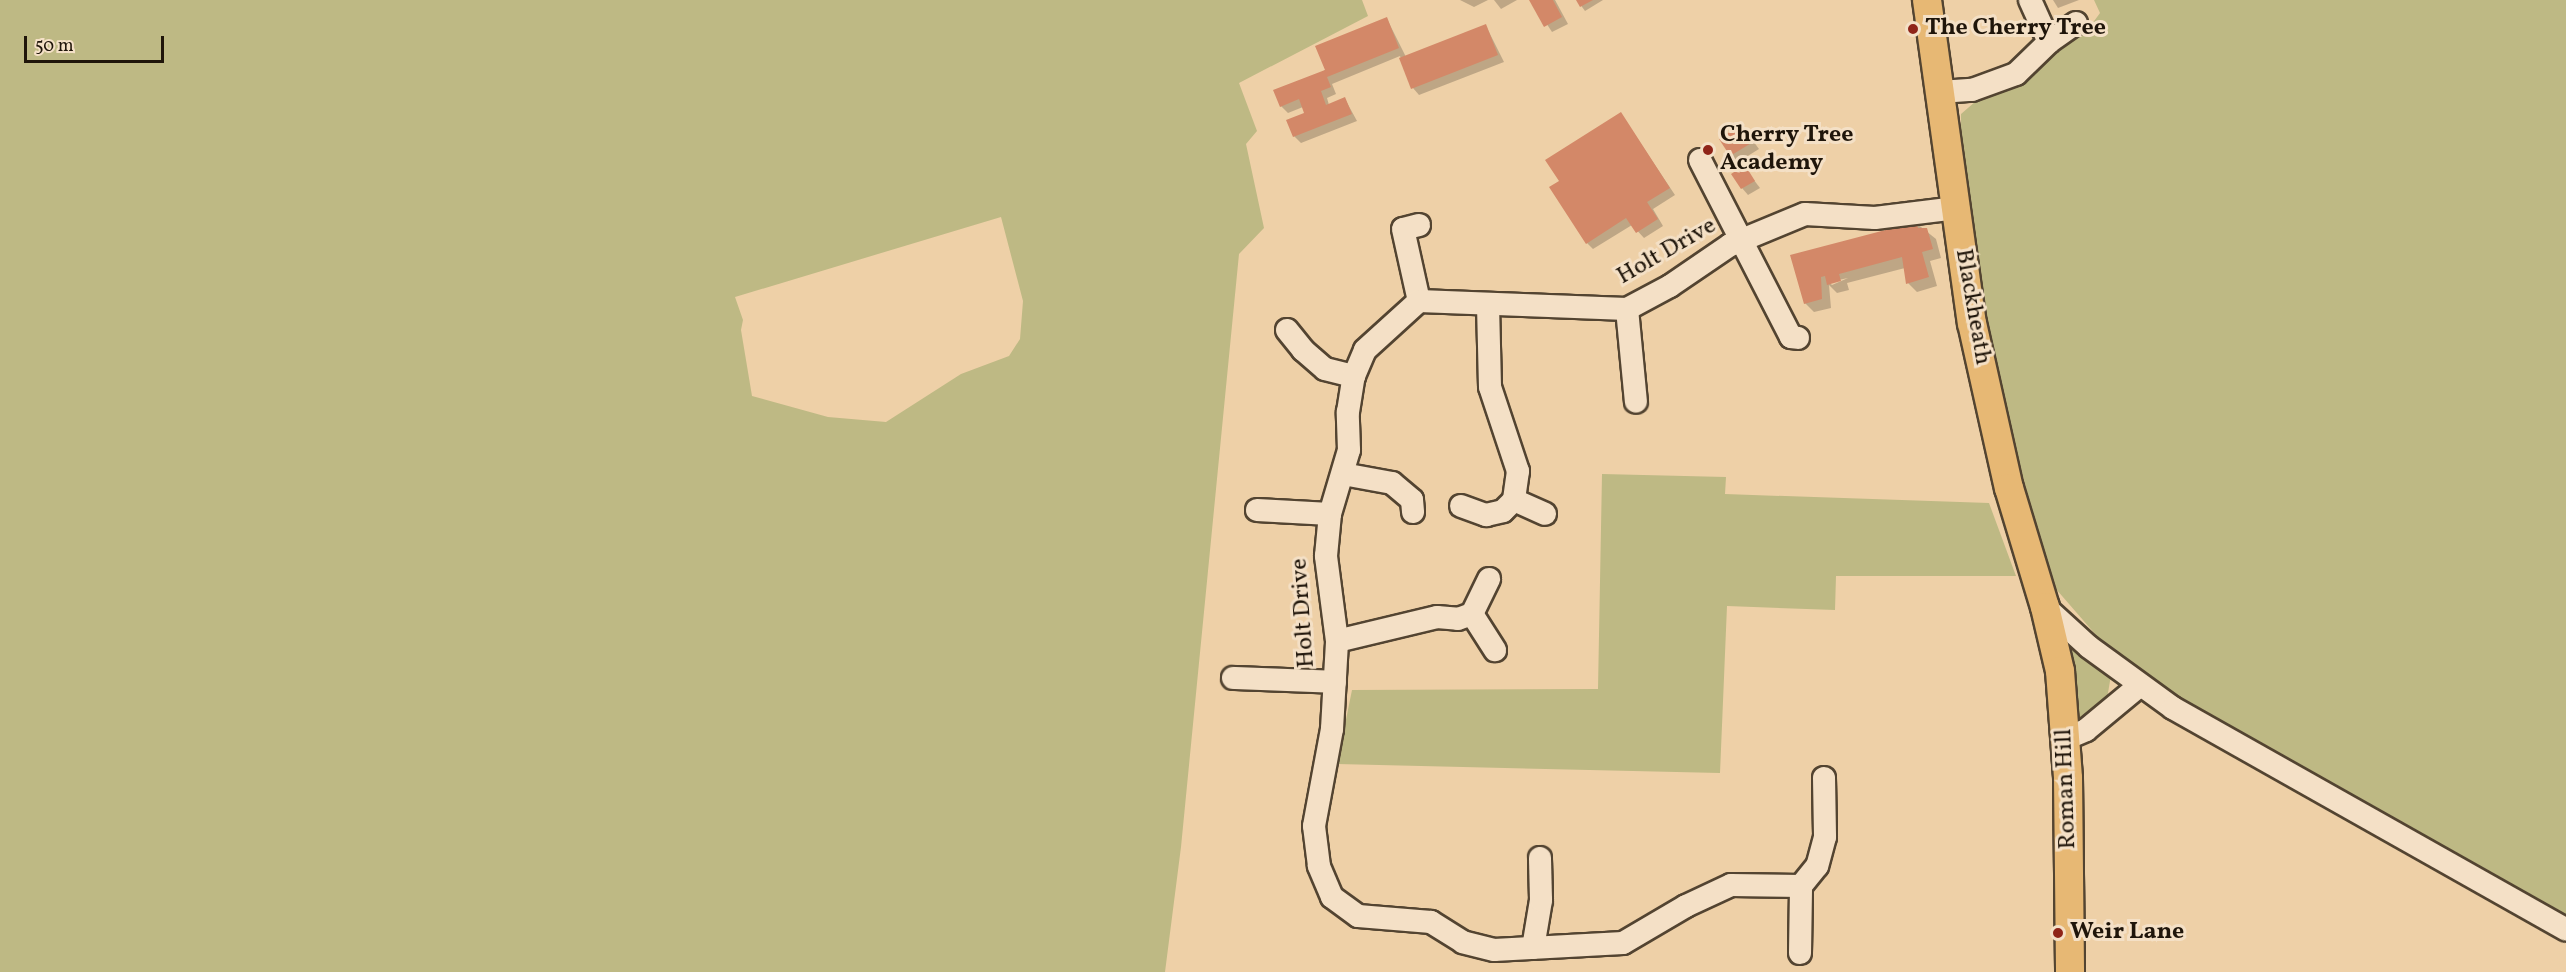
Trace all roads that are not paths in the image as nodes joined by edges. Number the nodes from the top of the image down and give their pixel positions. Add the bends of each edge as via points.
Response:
1 (1927, 0) edge
2 (2030, 0) edge
3 (2076, 23) dead end
4 (2049, 42) junction
5 (1940, 92) junction
6 (1700, 160) dead end
7 (1956, 208) junction
8 (1419, 225) dead end
9 (1741, 240) junction
10 (1419, 301) junction
11 (1488, 305) junction
12 (1627, 309) junction
13 (1287, 330) dead end
14 (1788, 338) dead end
15 (1354, 376) junction
16 (1636, 402) dead end
17 (1343, 474) junction
18 (1514, 500) junction
19 (1461, 506) dead end
20 (1257, 510) dead end
21 (1413, 512) dead end
22 (1330, 514) junction
23 (1545, 514) dead end
24 (1489, 579) dead end
25 (2045, 607) junction
26 (1472, 614) junction
27 (1337, 641) junction
28 (1495, 650) dead end
29 (1233, 678) dead end
30 (1335, 682) junction
31 (2139, 686) junction
32 (2065, 739) junction
33 (1824, 778) dead end
34 (1540, 858) dead end
35 (1801, 886) junction
36 (2566, 929) edge
37 (1533, 948) junction
38 (1800, 953) dead end
39 (2070, 972) edge

1 - 5 main road, Blackheath
2 - 4 street
3 - 4 street
4 - 5 street via 2016,74 1972,90
5 - 7 main road, Blackheath
6 - 9 street
7 - 9 street, Holt Drive via 1875,218 1805,214
7 - 25 main road, Blackheath via 1972,324 2008,488
8 - 10 street via 1403,229
9 - 12 street, Holt Drive
9 - 14 street
10 - 11 street, Holt Drive
10 - 15 street, Holt Drive via 1365,350
11 - 12 street, Holt Drive
11 - 18 street via 1490,387 1518,471
12 - 16 street via 1630,375
13 - 15 street via 1325,369
15 - 17 street, Holt Drive
17 - 21 street via 1392,483 1412,500
17 - 22 street, Holt Drive
18 - 19 street via 1503,511 1486,515
18 - 23 street
20 - 22 street
22 - 27 street, Holt Drive via 1326,556
24 - 26 street
25 - 31 street
25 - 32 main road, Roman Hill via 2060,671
26 - 27 street via 1458,619 1437,617
26 - 28 street
27 - 30 street, Holt Drive
29 - 30 street
30 - 37 street, Holt Drive via 1332,729 1314,826 1319,866 1332,897 1358,916 1431,921 1463,942 1494,950
31 - 32 street via 2086,730
31 - 36 street
32 - 39 main road, Roman Hill
33 - 35 street via 1825,837 1817,866
34 - 37 street via 1541,900
35 - 37 street, Holt Drive via 1731,885 1623,943
35 - 38 street

